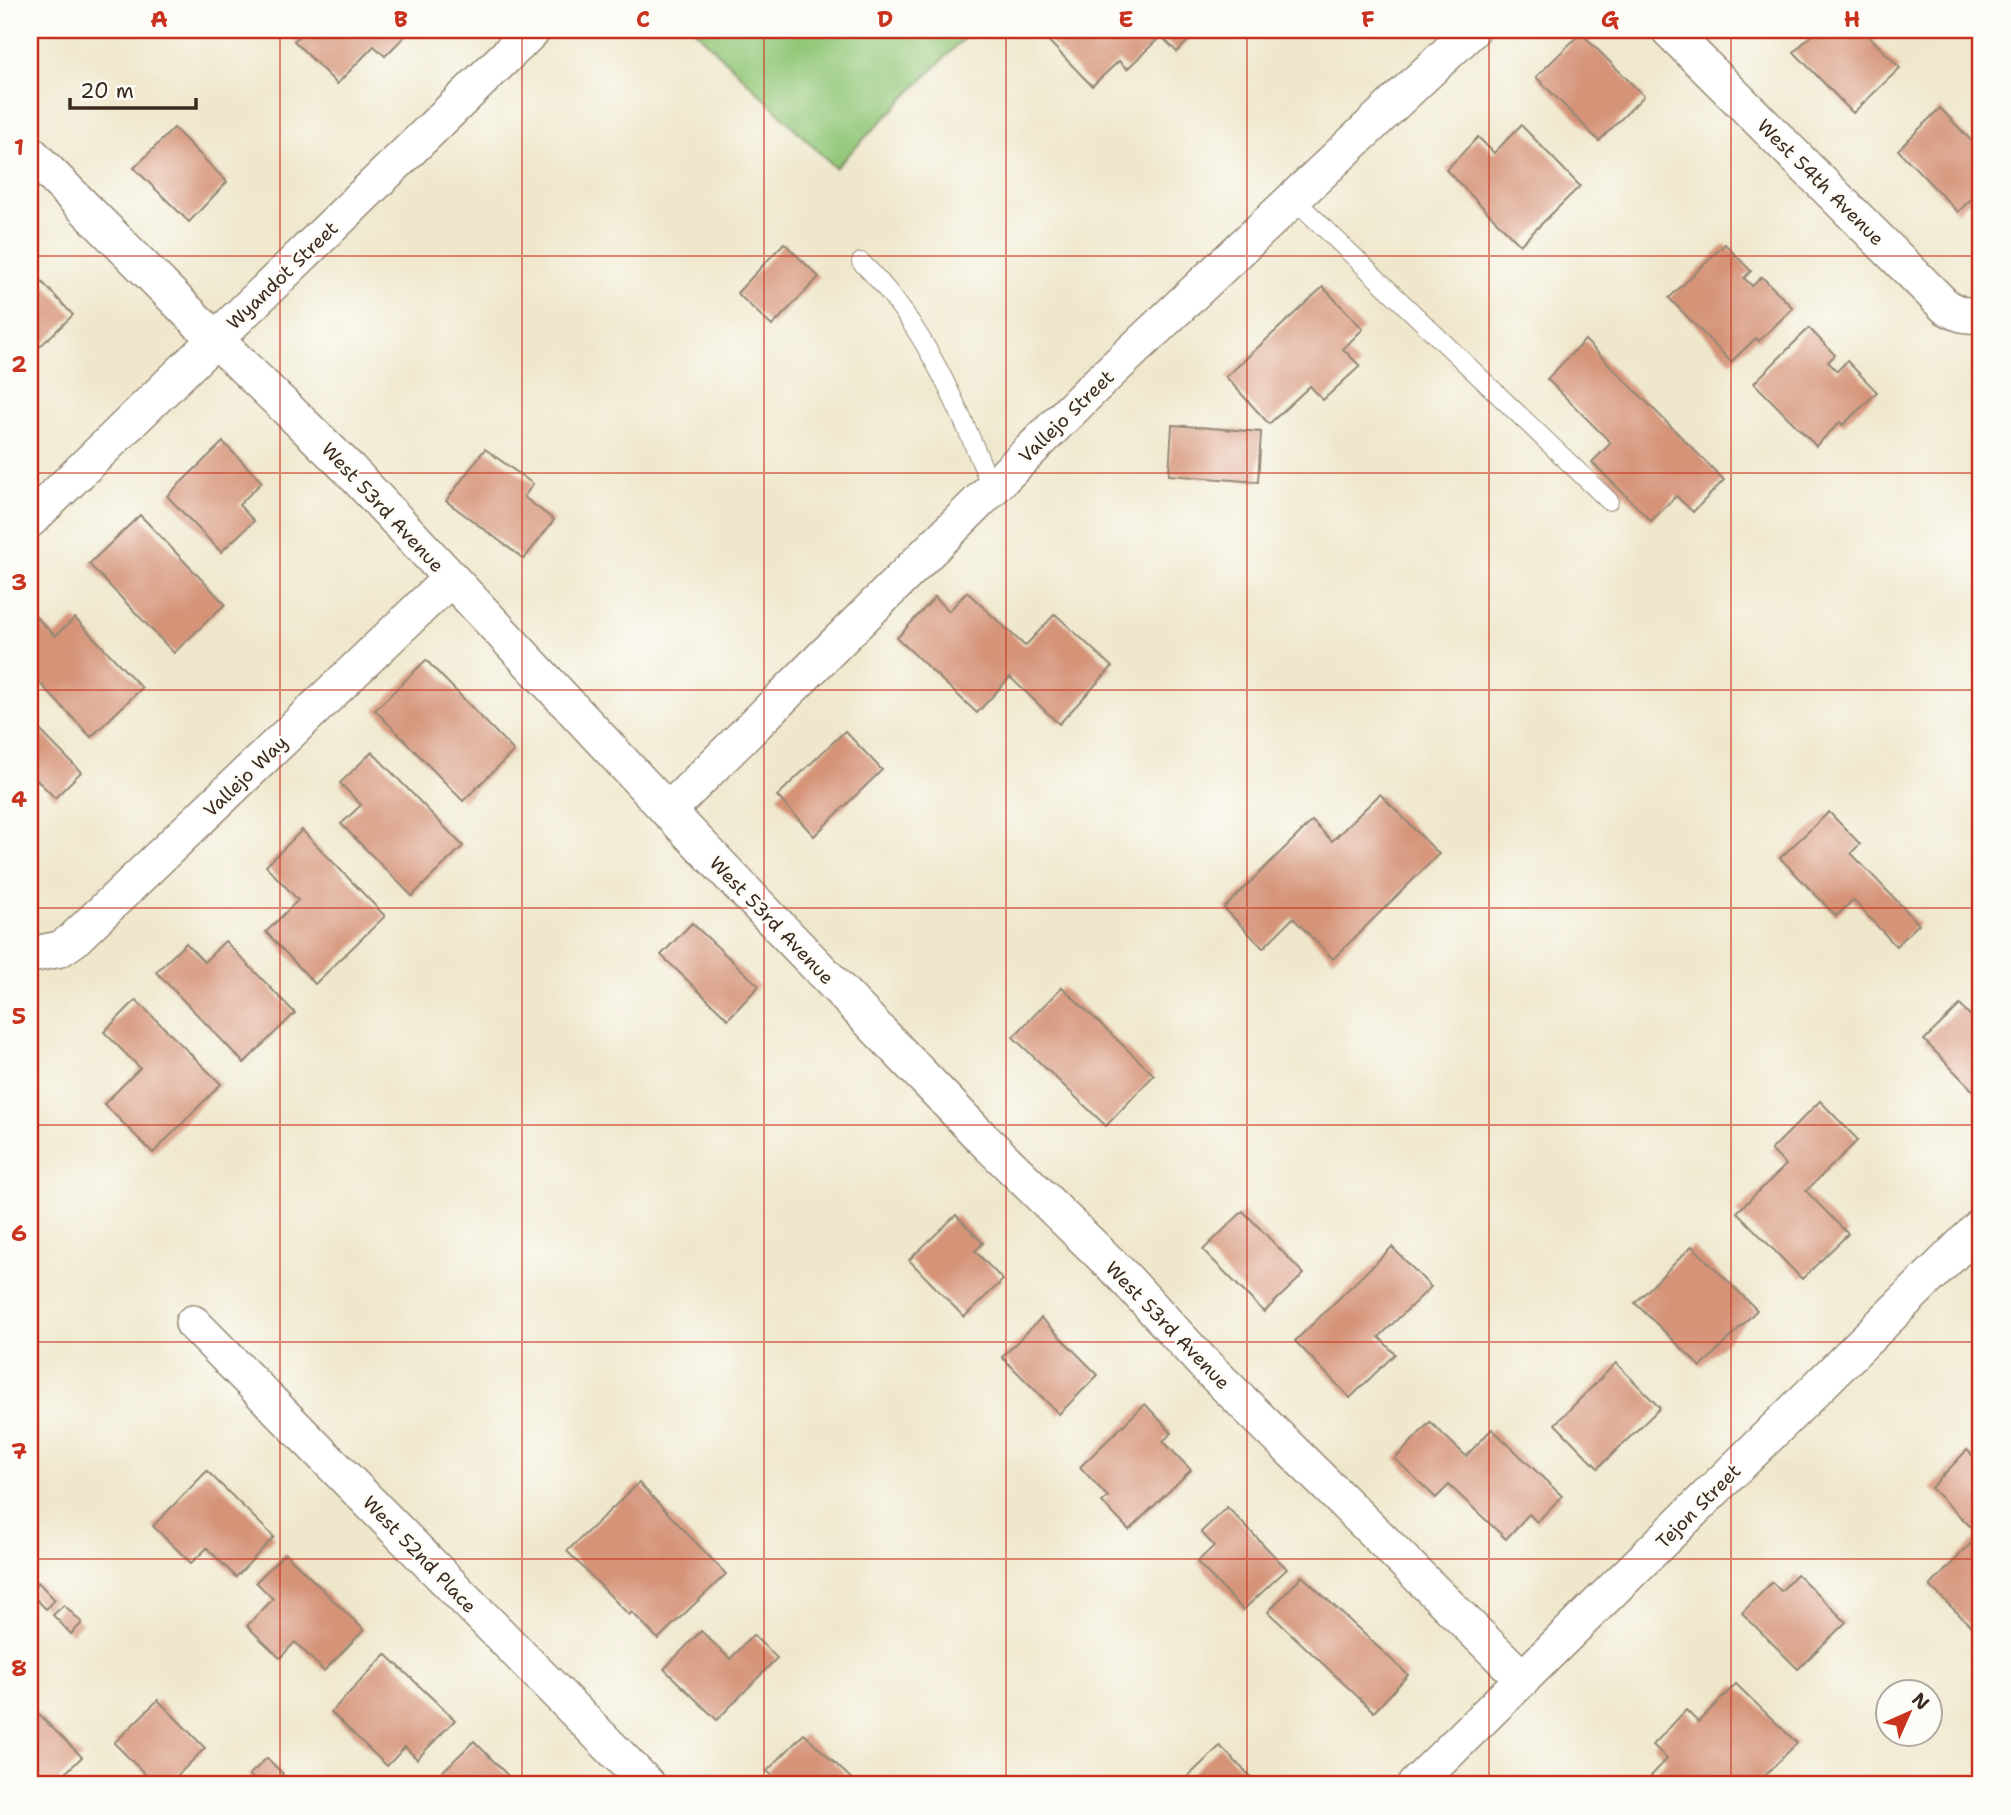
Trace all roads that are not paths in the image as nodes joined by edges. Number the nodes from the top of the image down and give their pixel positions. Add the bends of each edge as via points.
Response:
1 (533, 30) edge
2 (1472, 30) edge
3 (1669, 30) edge
4 (30, 153) edge
5 (1294, 199) junction
6 (862, 262) dead end
7 (1981, 314) edge
8 (216, 340) junction
9 (992, 489) junction
10 (1609, 501) dead end
11 (30, 520) edge
12 (450, 579) junction
13 (668, 811) junction
14 (30, 956) edge
15 (1981, 1226) edge
16 (192, 1322) dead end
17 (1522, 1679) junction
18 (648, 1785) edge
19 (1415, 1785) edge

1 - 8 street, Wyandot Street
2 - 5 street, Vallejo Street
3 - 7 street, West 54th Avenue via 1946,307 1958,314
4 - 8 street, West 53rd Avenue
5 - 9 street, Vallejo Street
5 - 10 lane
6 - 9 lane via 886,285 933,360
8 - 11 street, Wyandot Street
8 - 12 street, West 53rd Avenue via 349,469
9 - 13 street, Vallejo Street
12 - 13 street, West 53rd Avenue
12 - 14 street, Vallejo Way via 73,940 60,949
13 - 17 street, West 53rd Avenue via 1204,1364
15 - 17 street, Tejon Street
16 - 18 street, West 52nd Place
17 - 19 street, Tejon Street

